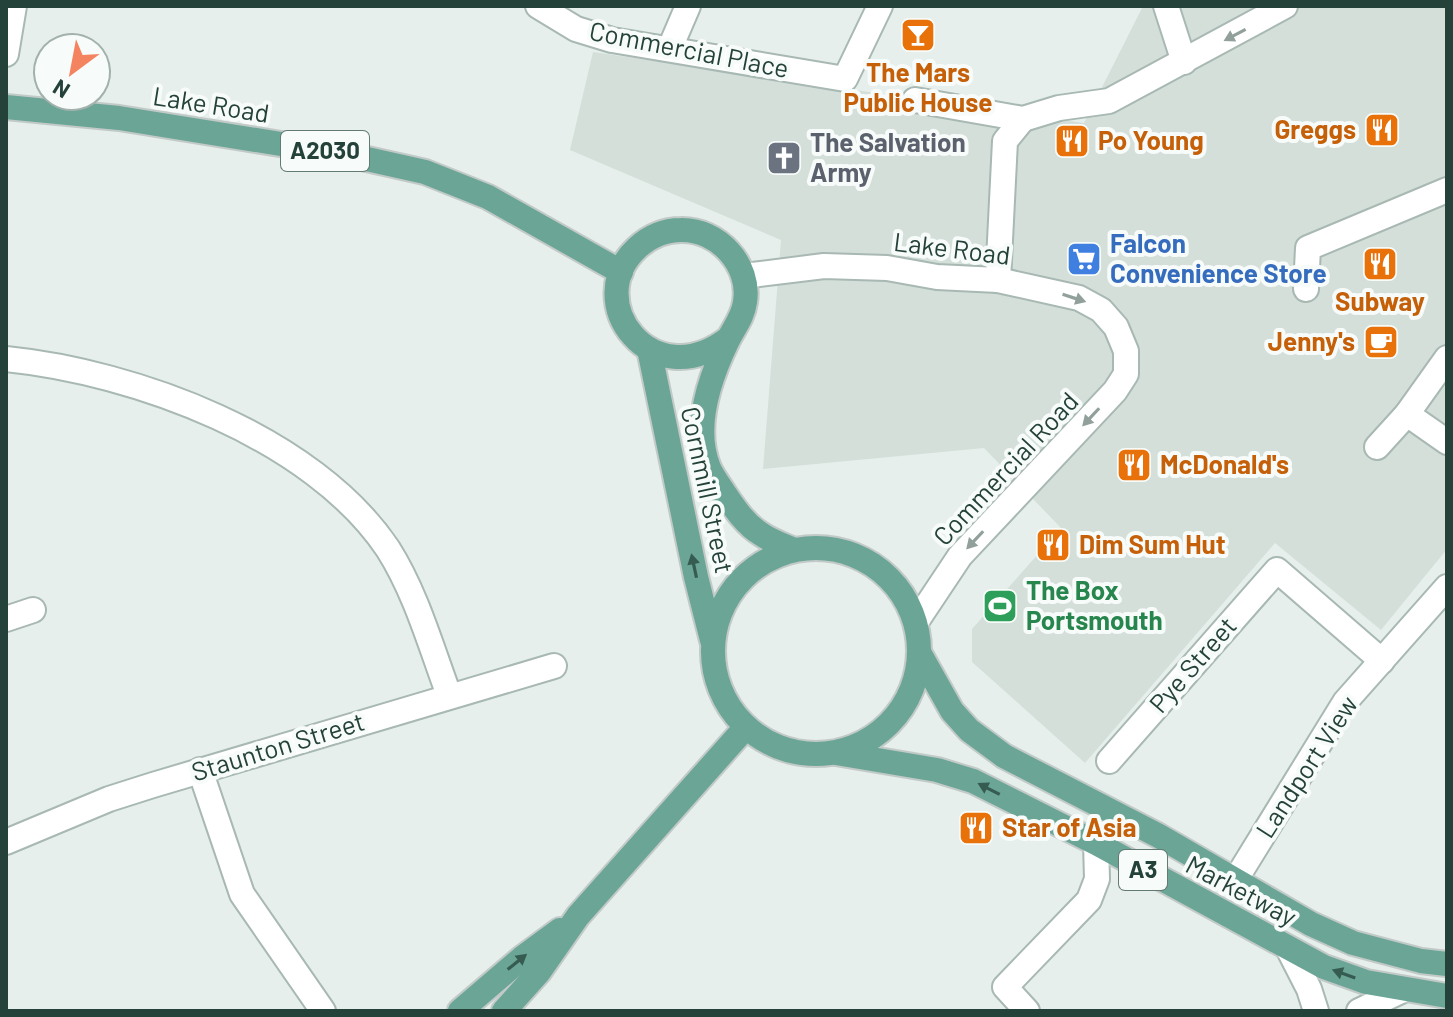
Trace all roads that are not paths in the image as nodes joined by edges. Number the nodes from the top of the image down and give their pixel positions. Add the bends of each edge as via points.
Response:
1 (14, 6) edge
2 (538, 6) edge
3 (688, 6) edge
4 (880, 6) edge
5 (1166, 6) edge
6 (1285, 6) edge
7 (670, 48) junction
8 (6, 54) edge
9 (1184, 62) junction
10 (915, 100) dead end
11 (6, 107) edge
12 (1023, 119) junction
13 (1447, 190) edge
14 (621, 272) junction
15 (744, 276) junction
16 (998, 280) junction
17 (1306, 289) dead end
18 (729, 338) junction
19 (649, 349) junction
20 (1126, 351) joint
21 (1447, 358) edge
22 (6, 359) edge
23 (1407, 414) junction
24 (1447, 442) edge
25 (1377, 447) dead end
26 (794, 550) junction
27 (1447, 587) edge
28 (33, 610) dead end
29 (6, 619) edge
30 (916, 622) junction
31 (713, 642) junction
32 (920, 654) junction
33 (1382, 661) junction
34 (554, 666) dead end
35 (449, 695) junction
36 (746, 727) junction
37 (836, 753) junction
38 (1109, 761) dead end
39 (200, 770) junction
40 (6, 842) edge
41 (1096, 843) junction
42 (1236, 879) junction
43 (578, 916) junction
44 (1289, 950) junction
45 (1447, 964) edge
46 (1403, 990) junction
47 (1447, 996) edge
48 (323, 1011) edge
49 (460, 1011) edge
50 (504, 1011) edge
51 (1027, 1011) edge
52 (1316, 1011) edge
53 (1359, 1011) edge

1 - 8 street
2 - 7 street, Commercial Place via 589,34
3 - 7 street
4 - 7 street, Commercial Place via 845,79
5 - 9 street
6 -> 9 street
9 - 12 street via 1109,101
10 - 12 street
11 - 14 main road, Lake Road / A2030 via 119,118 425,172 488,197
12 - 16 street via 1005,141
13 - 17 street via 1308,248
14 - 15 main road via 646,240 684,229 721,244
14 - 19 main road via 618,307 624,324
15 - 16 street, Lake Road via 824,266
15 - 18 main road via 741,319
16 -> 20 street, Lake Road via 1079,298 1101,310
18 - 19 main road via 691,358 669,358
18 - 26 main road, Cornmill Street via 708,387 702,428 709,468 736,511 759,534
31 -> 19 main road, Cornmill Street
20 -> 30 street, Commercial Road via 1126,374 1115,391 960,556
21 - 23 street
22 - 35 street via 65,367 165,395 250,433 315,476 387,548
23 - 24 street
23 - 25 street
26 - 30 main road via 820,548 869,562 905,598
26 - 31 main road via 763,562 738,583 721,610
27 - 33 street, Landport View
28 - 29 street
30 - 32 main road
31 - 36 main road via 715,673 726,702
32 - 37 main road via 913,688 895,718 869,740
32 - 42 main road, Marketway / A3 via 952,711 1004,756
33 - 38 street, Pye Street via 1277,570
33 - 42 street, Landport View via 1345,702
34 - 35 street, Staunton Street
35 - 39 street, Staunton Street
36 - 37 main road via 773,745 804,754
36 - 43 main road
41 -> 37 main road, Marketway / A3 via 973,781
39 - 40 street, Staunton Street via 109,799
39 - 48 street via 242,894
41 - 44 main road, Marketway / A3
41 - 51 street via 1097,879 1089,900 1005,987
42 - 45 main road, Marketway / A3 via 1353,943
49 -> 43 main road
43 - 50 main road
46 -> 44 main road, Marketway / A3 via 1338,972
44 - 52 street
46 - 47 main road, Marketway / A3
46 - 53 street

